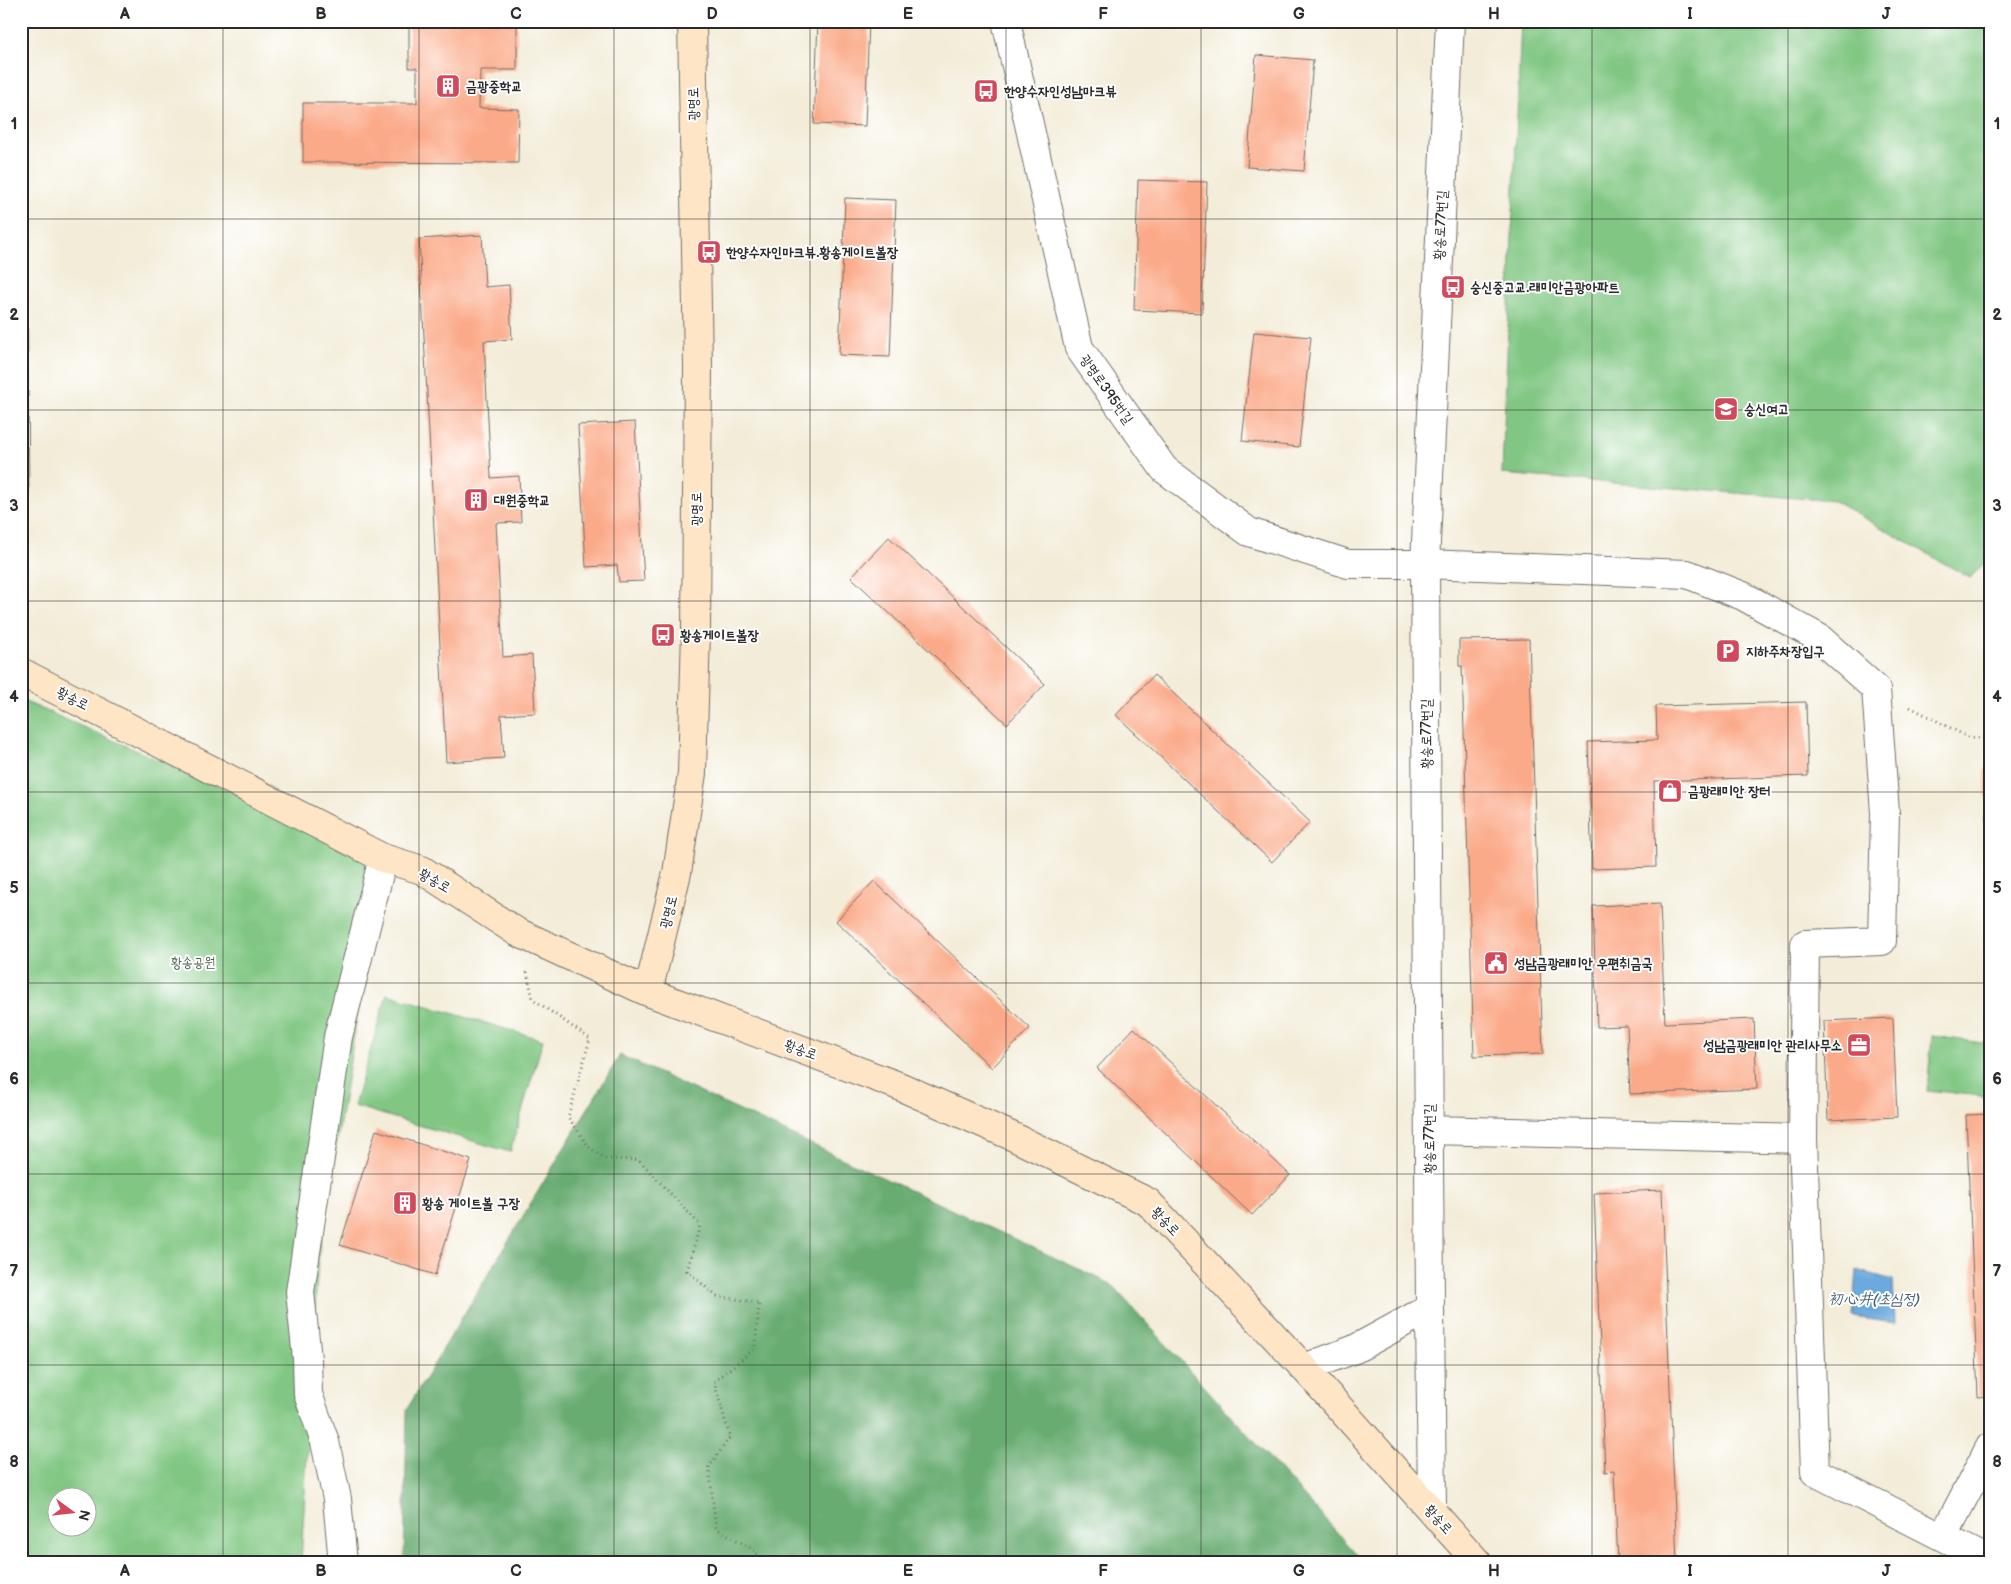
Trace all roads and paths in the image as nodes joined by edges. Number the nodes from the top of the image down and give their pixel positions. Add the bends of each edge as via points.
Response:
1 (692, 21) edge
2 (1006, 21) edge
3 (1450, 21) edge
4 (1425, 564) junction
5 (21, 672) edge
6 (1876, 689) junction
7 (1990, 739) edge
8 (383, 858) junction
9 (517, 932) junction
10 (648, 992) junction
11 (1429, 1130) junction
12 (1803, 1139) junction
13 (1430, 1308) junction
14 (1304, 1368) junction
15 (1990, 1447) edge
16 (1432, 1511) junction
17 (1943, 1537) junction
18 (1990, 1560) edge
19 (343, 1563) edge
20 (758, 1563) edge
21 (1478, 1563) edge

1 - 10 street, 광명로 via 698,366 692,774 677,873
2 - 4 street, 광명로395번길 via 1079,348 1164,469 1249,532 1348,564
3 - 4 street, 황송로77번길
4 - 6 street, 광명로395번길 via 1687,574 1743,596 1819,638
4 - 11 street, 황송로77번길
5 - 8 street, 황송로
6 - 7 path via 1968,737
6 - 12 street via 1885,813 1882,941 1805,944
8 - 9 street, 황송로 via 422,870
8 - 19 street via 338,1037 300,1292 308,1394 325,1442 337,1499
9 - 10 street, 황송로
9 - 20 path via 533,999 590,1039 568,1117 589,1147 605,1159 638,1160 700,1225 687,1271 716,1296 759,1303 755,1348 714,1382 730,1437 709,1467 716,1528 756,1551
10 - 14 street, 황송로 via 899,1086 1148,1202
11 - 12 street
11 - 13 street, 황송로77번길
12 - 17 street via 1815,1472
13 - 14 street via 1355,1349
13 - 16 street, 황송로77번길
14 - 16 street, 황송로
15 - 17 street
16 - 21 street, 황송로
17 - 18 street

